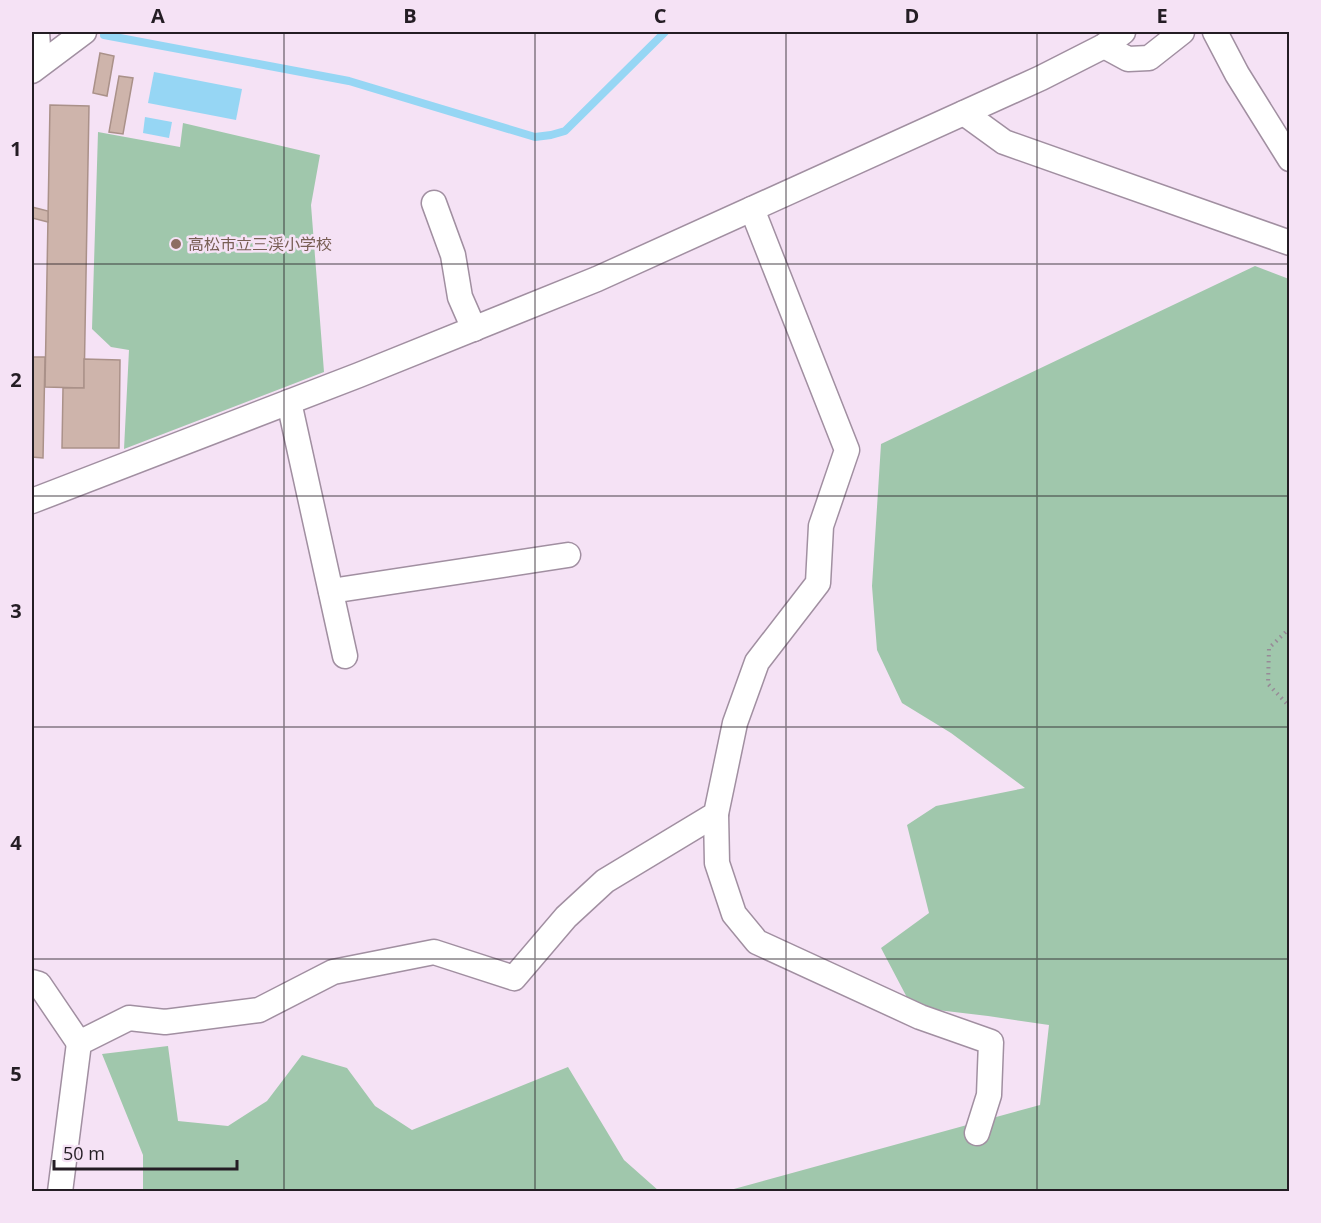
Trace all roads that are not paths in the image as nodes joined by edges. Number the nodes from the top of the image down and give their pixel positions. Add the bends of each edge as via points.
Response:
1 (37, 32) edge
2 (84, 32) edge
3 (1123, 32) edge
4 (1182, 32) edge
5 (1215, 32) edge
6 (1104, 46) junction
7 (32, 66) edge
8 (32, 70) edge
9 (964, 113) junction
10 (1290, 159) edge
11 (434, 203) dead end
12 (752, 209) junction
13 (1290, 243) edge
14 (474, 329) junction
15 (289, 402) junction
16 (32, 501) edge
17 (568, 555) dead end
18 (331, 591) junction
19 (345, 656) dead end
20 (716, 814) junction
21 (32, 982) edge
22 (79, 1043) junction
23 (977, 1133) dead end
24 (60, 1191) edge

1 - 7 street via 38,46
2 - 8 street
3 - 6 street
4 - 6 street via 1149,58 1128,59
5 - 10 street
6 - 9 street
9 - 12 street
9 - 13 street via 1004,142
11 - 14 street via 453,255 460,297
12 - 14 street
12 - 20 street via 847,450 821,526 818,583 757,662 735,723
14 - 15 street
15 - 16 street
15 - 18 street
17 - 18 street
18 - 19 street
20 - 22 street via 605,881 566,917 514,978 434,951 333,972 259,1010 165,1022 129,1018
20 - 23 street via 720,873 734,914 757,942 920,1017 991,1042 989,1095
21 - 22 street via 39,984
22 - 24 street

